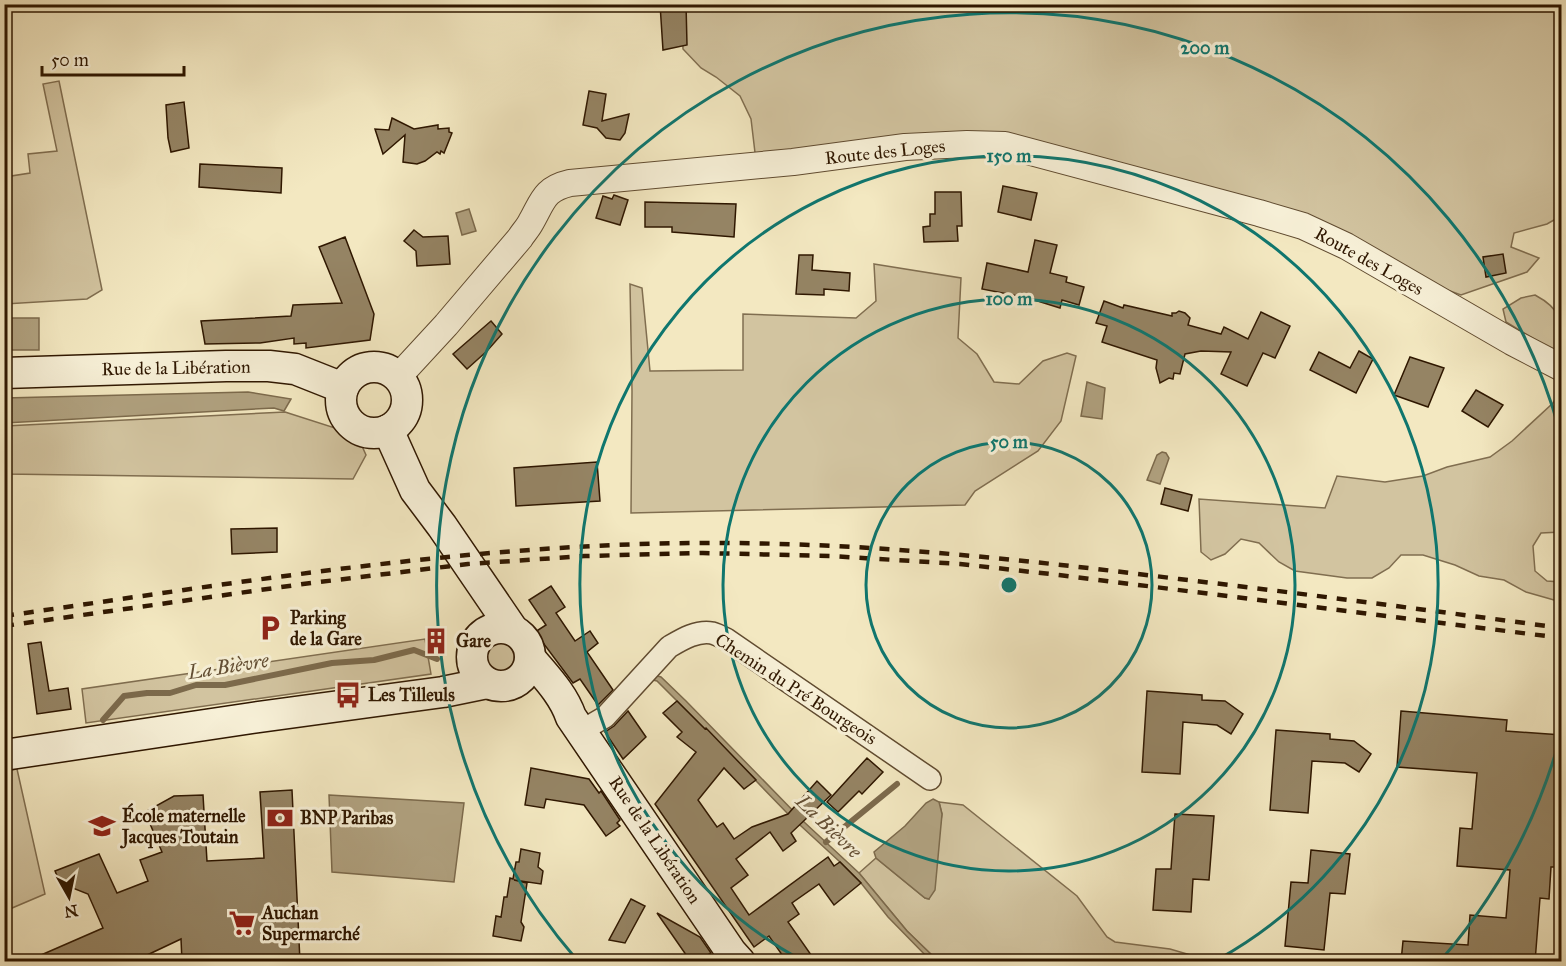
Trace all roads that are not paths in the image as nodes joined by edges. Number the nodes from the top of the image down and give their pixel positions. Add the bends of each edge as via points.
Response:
1 (1562, 368) edge
2 (4, 373) edge
3 (398, 377) junction
4 (343, 388) junction
5 (388, 430) junction
6 (468, 564) junction
7 (513, 630) junction
8 (476, 645) junction
9 (531, 659) junction
10 (501, 683) junction
11 (421, 695) junction
12 (576, 724) junction
13 (4, 755) edge
14 (930, 778) dead end
15 (740, 962) edge

1 - 3 street, Route des Loges via 1304,226 1005,146 967,144 905,147 561,185 544,197 520,238
2 - 4 main road, Rue de la Libération via 269,366 295,369
3 - 4 main road via 391,371 372,367 354,373
3 - 5 main road via 407,394 407,404 401,419
4 - 5 main road via 341,405 355,427 371,433
5 - 6 main road via 415,490
6 - 7 main road
6 - 8 main road
7 - 8 main road via 487,631
7 - 9 main road via 528,643
8 - 10 main road via 472,663 476,672
8 - 11 main road via 454,671
9 - 10 main road via 524,676
9 - 12 main road, Rue de la Libération via 557,691
10 - 11 main road
10 - 12 main road, Rue de la Libération
11 - 13 main road via 292,713 253,729 209,736 152,733
12 - 14 street, Chemin du Pré Bourgeois via 605,717 669,647 695,634 711,632
12 - 15 main road, Rue de la Libération

